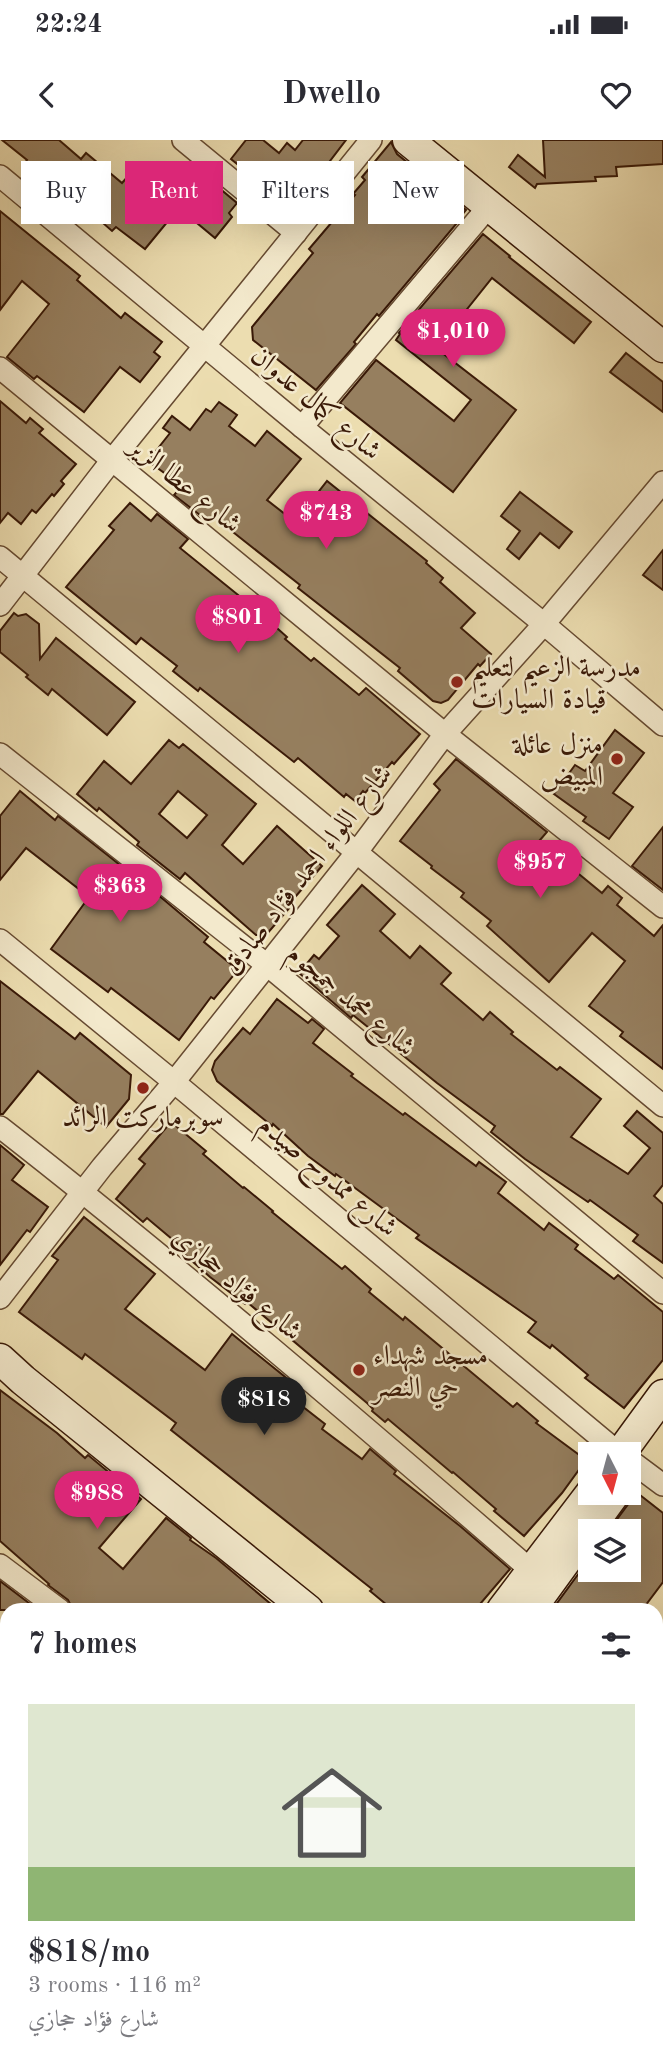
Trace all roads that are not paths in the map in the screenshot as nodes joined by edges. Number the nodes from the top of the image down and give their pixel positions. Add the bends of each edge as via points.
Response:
1 (183, 140) edge
2 (371, 140) edge
3 (408, 140) edge
4 (433, 140) edge
5 (0, 176) edge
6 (490, 205) junction
7 (296, 233) junction
8 (663, 324) edge
9 (205, 345) junction
10 (663, 347) edge
11 (0, 368) edge
12 (302, 427) junction
13 (112, 460) junction
14 (663, 482) edge
15 (0, 557) edge
16 (24, 576) junction
17 (0, 605) edge
18 (544, 624) junction
19 (663, 725) edge
20 (446, 734) junction
21 (0, 754) edge
22 (356, 853) junction
23 (663, 907) edge
24 (0, 940) edge
25 (267, 965) junction
26 (174, 1082) junction
27 (663, 1106) edge
28 (0, 1126) edge
29 (83, 1192) junction
30 (663, 1293) edge
31 (0, 1298) edge
32 (0, 1359) edge
33 (663, 1395) edge
34 (663, 1424) edge
35 (604, 1442) edge
36 (636, 1442) edge
37 (641, 1445) edge
38 (641, 1471) edge
39 (663, 1485) edge
40 (582, 1505) edge
41 (606, 1505) edge
42 (0, 1565) edge
43 (532, 1571) junction
44 (51, 1603) edge
45 (299, 1603) edge
46 (507, 1603) edge
47 (535, 1603) edge

1 - 7 street
2 - 7 street
3 - 6 main road
4 - 8 main road
5 - 9 street, شارع كمال عدوان
6 - 10 main road
6 - 12 street
7 - 9 street
9 - 12 street, شارع كمال عدوان
9 - 13 street
11 - 13 street, شارع عطا الزير
12 - 18 street, شارع كمال عدوان
13 - 16 street
13 - 20 street, شارع عطا الزير
14 - 18 street, شارع اللواء احمد فؤاد صادق
15 - 16 street
16 - 17 street
16 - 22 street
18 - 19 street, شارع كمال عدوان
18 - 20 street, شارع اللواء احمد فؤاد صادق
20 - 22 street, شارع اللواء احمد فؤاد صادق
20 - 23 street, شارع عطا الزير
21 - 25 street, شارع محمد جمجوم
22 - 25 street, شارع اللواء احمد فؤاد صادق
22 - 27 street
24 - 26 street, شارع ممدوح صيدم
25 - 26 street, شارع اللواء احمد فؤاد صادق
25 - 30 street, شارع محمد جمجوم
26 - 29 street, شارع اللواء احمد فؤاد صادق
26 - 35 street, شارع ممدوح صيدم
28 - 29 street, شارع فؤاد حجازي
29 - 31 street, شارع اللواء احمد فؤاد صادق
29 - 43 street, شارع فؤاد حجازي via 302,1372
32 - 45 main road
33 - 36 main road
34 - 37 main road
38 - 39 street, شارع ممدوح صيدم
40 - 43 main road
41 - 47 main road
42 - 44 street
43 - 46 main road

